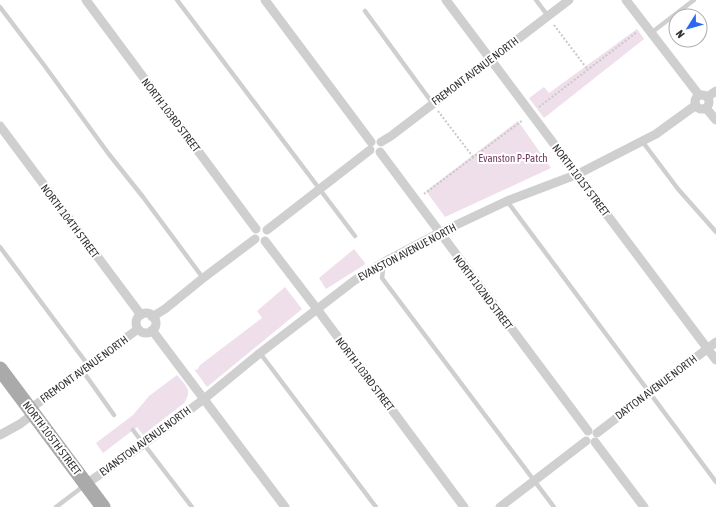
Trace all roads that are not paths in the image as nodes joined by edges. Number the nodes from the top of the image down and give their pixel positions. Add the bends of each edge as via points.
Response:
1 (86, 0) edge
2 (177, 0) edge
3 (265, 0) edge
4 (446, 0) edge
5 (536, 0) edge
6 (569, 0) edge
7 (626, 0) edge
8 (694, 0) edge
9 (0, 7) edge
10 (365, 12) dead end
11 (548, 16) junction
12 (651, 33) junction
13 (491, 60) junction
14 (716, 91) edge
15 (703, 96) junction
16 (433, 104) junction
17 (696, 105) junction
18 (706, 108) junction
19 (716, 120) edge
20 (0, 126) edge
21 (642, 141) junction
22 (381, 142) junction
23 (370, 146) junction
24 (380, 152) junction
25 (578, 174) junction
26 (319, 190) junction
27 (507, 201) junction
28 (256, 229) junction
29 (267, 230) junction
30 (716, 232) edge
31 (439, 233) junction
32 (355, 236) dead end
33 (255, 239) junction
34 (265, 241) junction
35 (0, 247) edge
36 (384, 262) junction
37 (203, 278) junction
38 (317, 309) junction
39 (141, 315) junction
40 (152, 317) junction
41 (138, 328) junction
42 (152, 330) junction
43 (716, 342) edge
44 (707, 348) junction
45 (260, 353) junction
46 (716, 360) edge
47 (85, 367) junction
48 (0, 369) edge
49 (649, 393) junction
50 (204, 399) junction
51 (31, 411) junction
52 (114, 415) dead end
53 (133, 430) dead end
54 (592, 432) junction
55 (3, 433) edge
56 (591, 441) junction
57 (144, 444) junction
58 (534, 481) junction
59 (716, 482) edge
60 (86, 484) junction
61 (56, 507) edge
62 (103, 507) edge
63 (192, 507) edge
64 (285, 507) edge
65 (376, 507) edge
66 (464, 507) edge
67 (500, 507) edge
68 (554, 507) edge
69 (644, 507) edge

1 - 28 street, NORTH 103RD STREET
2 - 26 lane
3 - 23 street
4 - 13 street, NORTH 101ST STREET
5 - 11 lane
6 - 11 street, FREMONT AVENUE NORTH
7 - 12 street
8 - 12 lane
9 - 37 lane
10 - 16 lane
11 - 13 street, FREMONT AVENUE NORTH
12 - 15 street
13 - 16 street, FREMONT AVENUE NORTH
13 - 25 street, NORTH 101ST STREET
14 - 15 street
15 - 17 street via 695,101
15 - 18 street via 709,104
16 - 22 street, FREMONT AVENUE NORTH
17 - 18 street via 702,109
17 - 21 street, EVANSTON AVENUE NORTH
18 - 19 street
20 - 39 street, NORTH 104TH STREET
21 - 25 street, EVANSTON AVENUE NORTH
21 - 30 lane via 678,189
22 - 23 street via 377,140
22 - 24 street via 383,148
23 - 24 street via 374,154
23 - 26 street
24 - 31 street, NORTH 102ND STREET
25 - 27 street, EVANSTON AVENUE NORTH
25 - 44 street, NORTH 101ST STREET
26 - 29 street
26 - 32 lane
27 - 31 street, EVANSTON AVENUE NORTH
27 - 49 lane
28 - 29 street via 262,227
28 - 33 street
29 - 34 street via 269,235
31 - 36 street, EVANSTON AVENUE NORTH
31 - 54 street, NORTH 102ND STREET
33 - 34 street
33 - 37 street
34 - 38 street, NORTH 103RD STREET
35 - 47 lane
36 - 38 street, EVANSTON AVENUE NORTH
36 - 58 lane via 382,278
37 - 40 street
38 - 45 street, EVANSTON AVENUE NORTH
38 - 66 street, NORTH 103RD STREET
39 - 40 street via 148,314
39 - 41 street via 136,321
40 - 42 street via 155,323
41 - 42 street via 145,333
41 - 47 street, FREMONT AVENUE NORTH
42 - 50 street
43 - 44 street, DAYTON AVENUE NORTH
44 - 46 street, NORTH 101ST STREET
44 - 49 street, DAYTON AVENUE NORTH
45 - 50 street, EVANSTON AVENUE NORTH
45 - 65 lane
47 - 51 street, FREMONT AVENUE NORTH
47 - 52 lane
48 - 51 main road, NORTH 105TH STREET
49 - 54 street, DAYTON AVENUE NORTH
49 - 59 lane
50 - 57 street, EVANSTON AVENUE NORTH
50 - 64 street
51 - 55 street, FREMONT AVENUE NORTH via 20,424
51 - 60 main road, NORTH 105TH STREET
53 - 57 lane
54 - 56 street via 598,436
56 - 58 street
56 - 69 street
57 - 60 street, EVANSTON AVENUE NORTH
57 - 63 lane
58 - 67 street
58 - 68 lane
60 - 61 lane
60 - 62 main road, NORTH 105TH STREET

